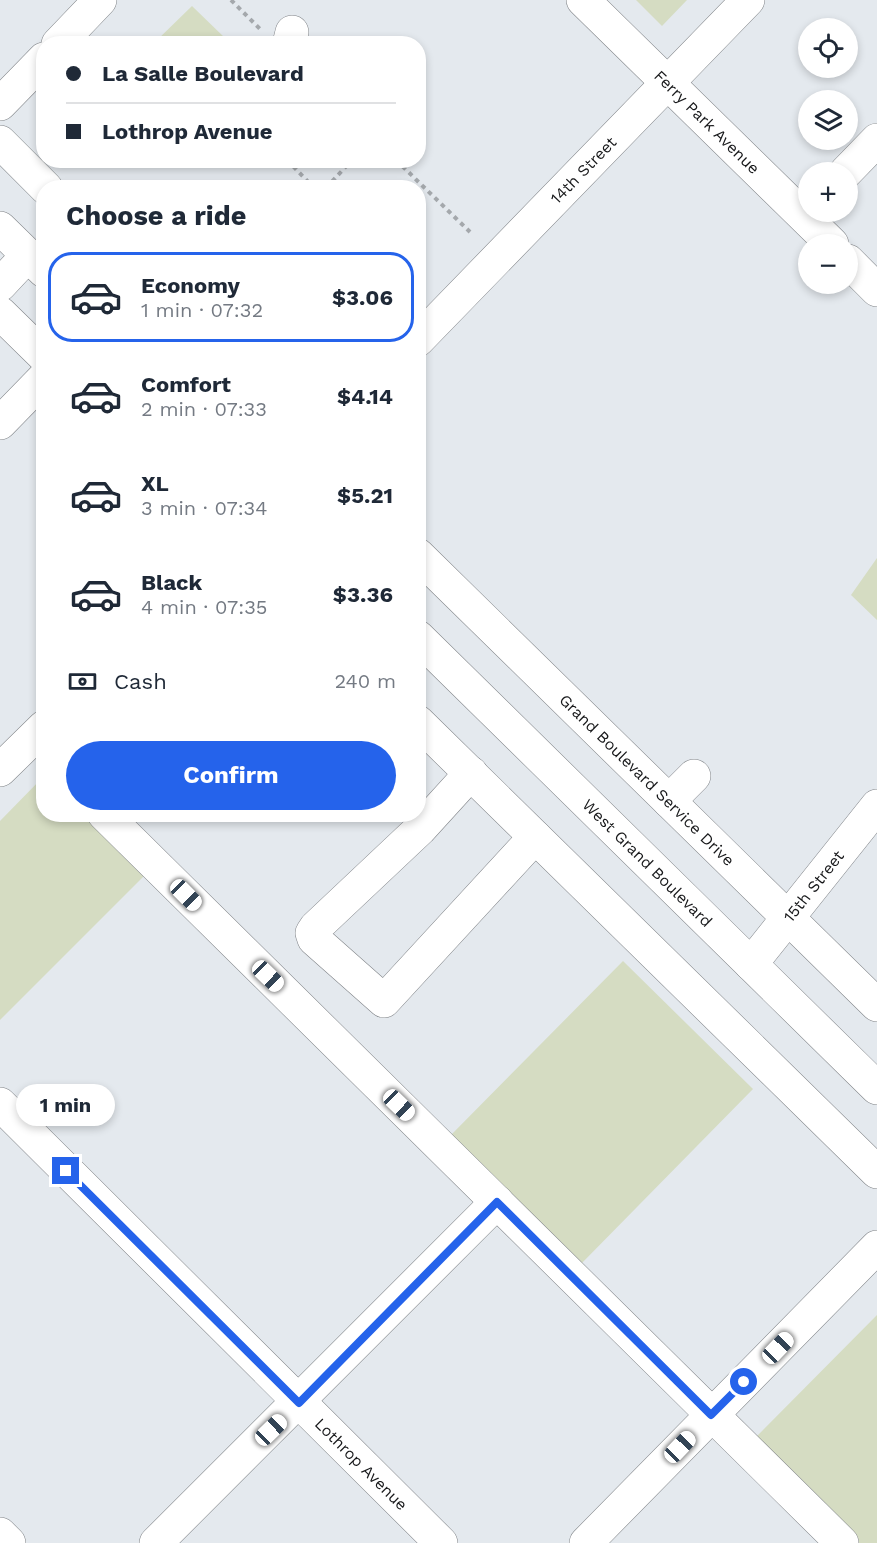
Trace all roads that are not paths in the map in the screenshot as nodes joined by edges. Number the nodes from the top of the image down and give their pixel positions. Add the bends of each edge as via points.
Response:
1 (100, 0) edge
2 (583, 0) edge
3 (748, 0) edge
4 (66, 36) edge
5 (36, 67) edge
6 (668, 83) junction
7 (0, 104) edge
8 (877, 140) edge
9 (0, 142) edge
10 (856, 162) edge
11 (38, 180) edge
12 (798, 205) edge
13 (814, 222) edge
14 (0, 228) edge
15 (824, 234) edge
16 (36, 263) edge
17 (858, 271) edge
18 (0, 285) edge
19 (877, 290) edge
20 (0, 313) edge
21 (426, 332) edge
22 (36, 348) edge
23 (36, 386) edge
24 (0, 423) edge
25 (426, 563) edge
26 (426, 645) edge
27 (426, 730) edge
28 (36, 743) edge
29 (0, 770) edge
30 (471, 773) junction
31 (694, 776) dead end
32 (669, 801) junction
33 (877, 806) edge
34 (112, 822) edge
35 (535, 837) junction
36 (790, 919) junction
37 (751, 964) junction
38 (877, 1005) edge
39 (877, 1088) edge
40 (0, 1104) edge
41 (877, 1172) edge
42 (497, 1202) junction
43 (877, 1247) edge
44 (299, 1403) junction
45 (711, 1415) junction
46 (0, 1534) edge
47 (9, 1543) edge
48 (156, 1543) edge
49 (441, 1543) edge
50 (586, 1543) edge
51 (842, 1543) edge

1 - 4 street
2 - 6 street, Ferry Park Avenue
3 - 6 street, 14th Street
5 - 7 street
6 - 12 street, Ferry Park Avenue
6 - 21 street, 14th Street
8 - 10 street
9 - 11 street
13 - 15 street, Ferry Park Avenue
14 - 16 street
16 - 18 street
17 - 19 street
20 - 22 street
23 - 24 street
25 - 32 street, Grand Boulevard Service Drive
26 - 37 street, West Grand Boulevard
27 - 30 street
28 - 29 street
30 - 35 street
30 - 35 street via 420,829 316,927 314,939 384,1001
31 - 32 street
32 - 36 street, Grand Boulevard Service Drive
33 - 36 street, 15th Street
34 - 42 street
35 - 41 street
36 - 37 street, 15th Street
36 - 38 street, Grand Boulevard Service Drive
37 - 39 street, West Grand Boulevard
40 - 44 street, Lothrop Avenue
42 - 44 street
42 - 45 street
43 - 45 street
44 - 48 street
44 - 49 street, Lothrop Avenue
45 - 50 street
45 - 51 street
46 - 47 street

